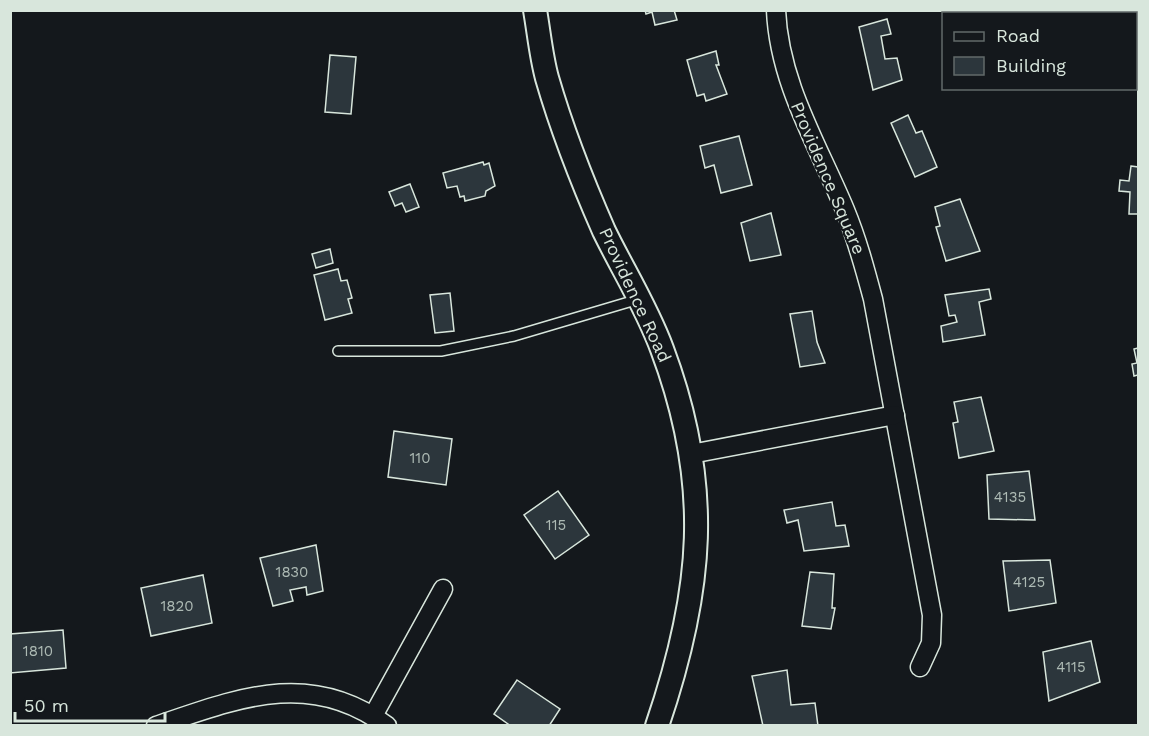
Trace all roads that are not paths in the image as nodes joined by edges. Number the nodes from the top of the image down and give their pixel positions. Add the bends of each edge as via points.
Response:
1 (535, 10) edge
2 (776, 10) edge
3 (639, 299) junction
4 (338, 351) dead end
5 (895, 415) junction
6 (691, 454) junction
7 (443, 589) dead end
8 (920, 667) dead end
9 (380, 721) edge
10 (156, 726) edge
11 (657, 726) edge

1 - 3 street, Providence Road via 547,75 563,130 604,230
2 - 5 street, Providence Square via 784,67 861,253
3 - 4 lane via 514,336 441,351
3 - 6 street, Providence Road via 662,346
5 - 6 street
5 - 8 street, Providence Square via 932,615 931,643
6 - 11 street, Providence Road via 696,497 694,581 688,623
7 - 9 street
9 - 10 street via 349,704 321,695 268,693 239,698

